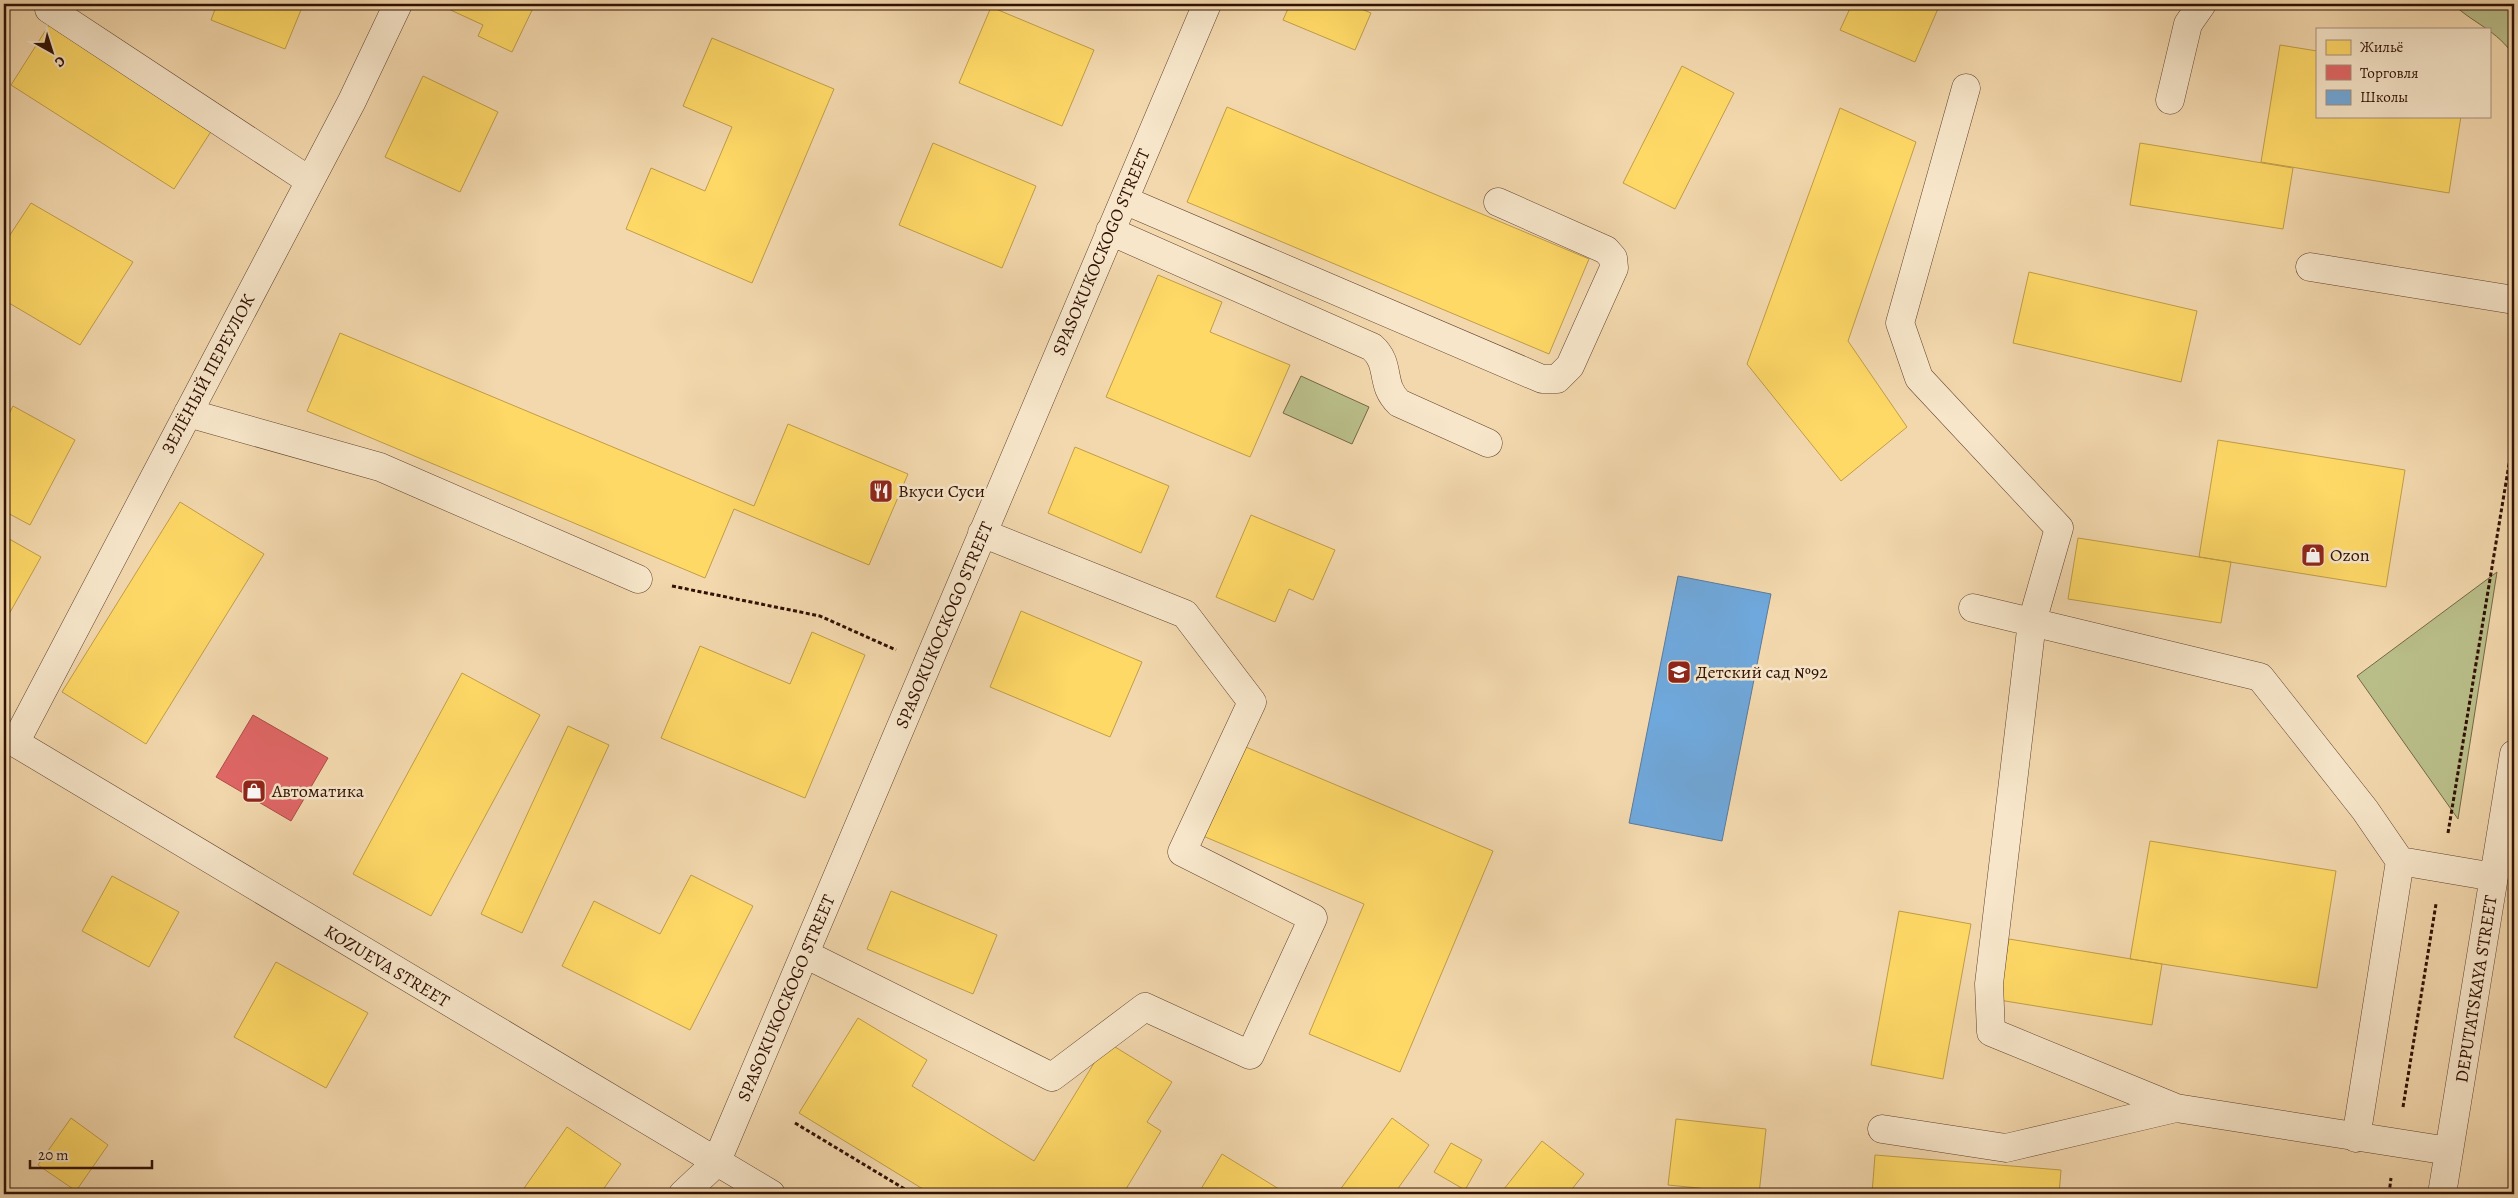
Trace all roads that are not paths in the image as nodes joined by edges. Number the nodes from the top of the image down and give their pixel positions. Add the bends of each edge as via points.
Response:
1 (398, 4) edge
2 (1206, 4) edge
3 (2202, 4) edge
4 (49, 9) dead end
5 (1966, 88) dead end
6 (2170, 100) dead end
7 (310, 181) junction
8 (1124, 200) junction
9 (1498, 202) dead end
10 (1110, 231) junction
11 (2310, 267) dead end
12 (2514, 300) edge
13 (188, 413) junction
14 (1488, 443) dead end
15 (982, 533) junction
16 (638, 579) road end
17 (1973, 608) dead end
18 (2032, 622) junction
19 (10, 739) edge
20 (2514, 754) edge
21 (2509, 823) edge
22 (2400, 861) junction
23 (2494, 877) junction
24 (805, 954) junction
25 (2176, 1108) junction
26 (1882, 1128) dead end
27 (2356, 1138) junction
28 (2449, 1151) junction
29 (716, 1163) junction
30 (684, 1194) edge
31 (771, 1194) edge
32 (2442, 1194) edge

1 - 7 street, ЗЕЛЁНЫЙ ПЕРЕУЛОК
2 - 8 street, SPASOKUKOСKOGO STREET
3 - 6 street via 2188,24
4 - 7 street
5 - 18 street via 1900,323 1920,378 2059,528
7 - 13 street, ЗЕЛЁНЫЙ ПЕРЕУЛОК
8 - 9 street via 1542,379 1557,379 1570,366 1614,268 1614,258 1606,250
8 - 10 street, SPASOKUKOСKOGO STREET
10 - 14 street via 1372,347 1384,363 1390,394 1399,403
10 - 15 street, SPASOKUKOСKOGO STREET
11 - 12 street
13 - 16 street via 380,466
13 - 19 street, ЗЕЛЁНЫЙ ПЕРЕУЛОК
15 - 24 street, SPASOKUKOСKOGO STREET
15 - 24 street via 1185,614 1252,702 1182,852 1313,918 1250,1055 1144,1007 1052,1076
17 - 18 street
18 - 22 street via 2260,677 2365,810
18 - 25 street via 1989,984 1991,1032
19 - 29 street, KOZUEVA STREET
20 - 21 street, DEPUTATSKAYA STREET
21 - 23 street, DEPUTATSKAYA STREET
22 - 23 street
22 - 27 street
23 - 28 street, DEPUTATSKAYA STREET
24 - 29 street, SPASOKUKOСKOGO STREET
25 - 26 street via 2006,1148
25 - 27 street
27 - 28 street
28 - 32 street, DEPUTATSKAYA STREET
29 - 30 street
29 - 31 street, KOZUEVA STREET

